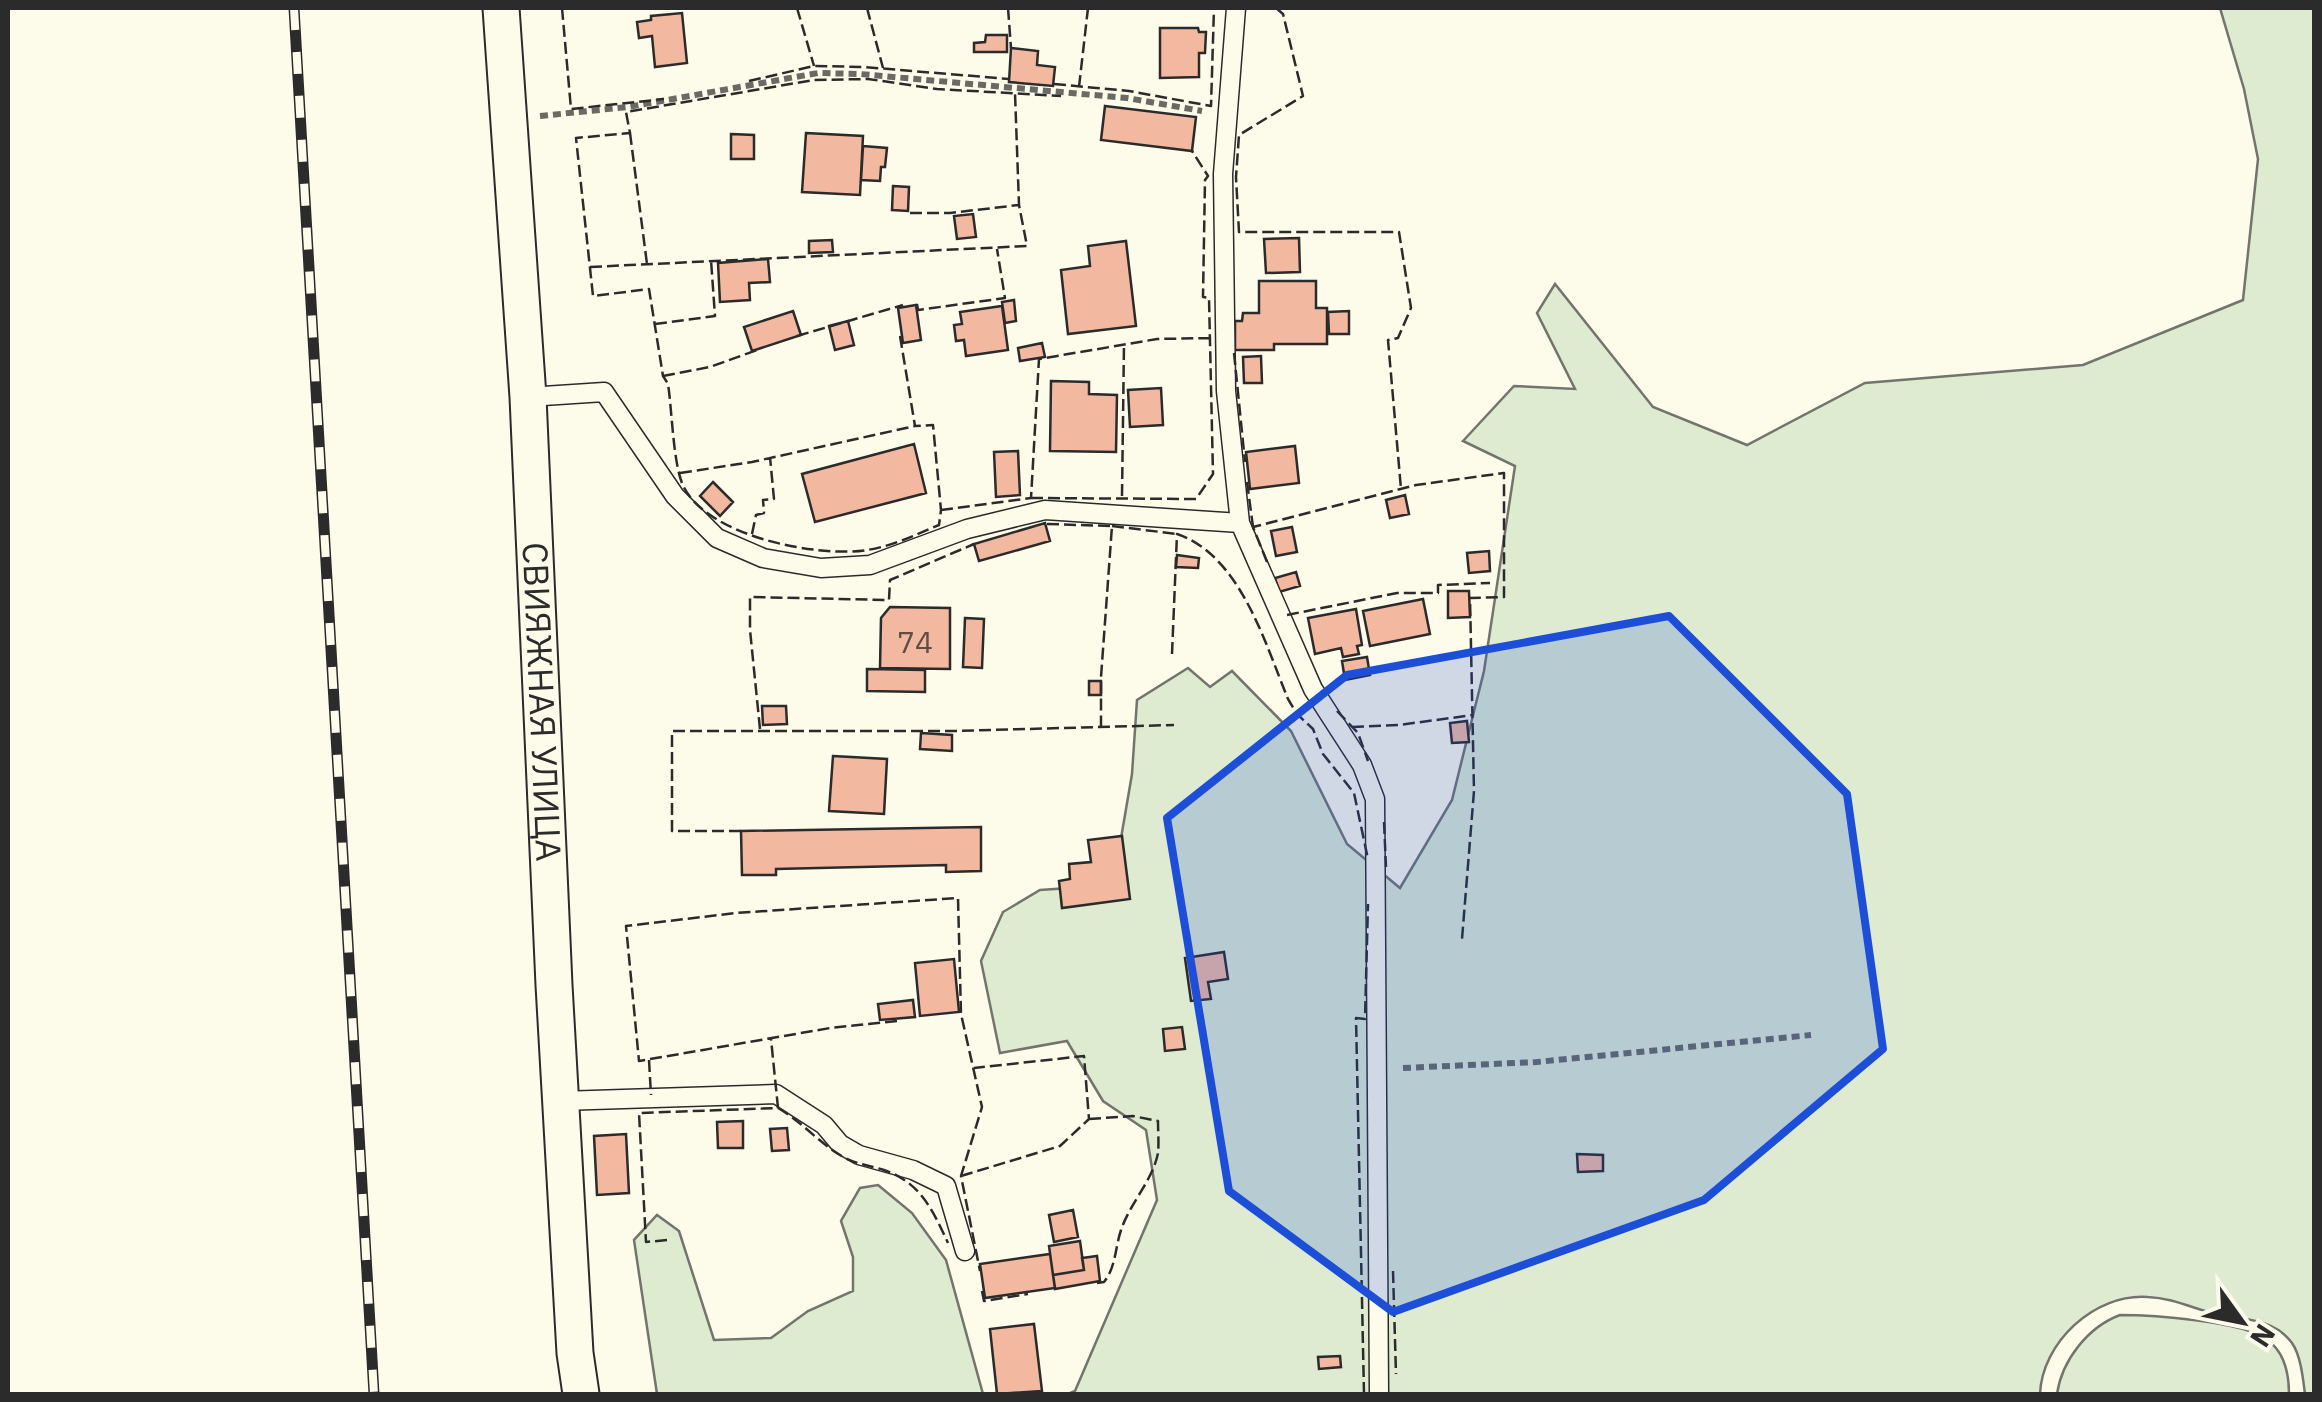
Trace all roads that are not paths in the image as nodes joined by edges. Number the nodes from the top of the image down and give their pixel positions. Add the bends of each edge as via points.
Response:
1 (501, 8) edge
2 (1236, 8) edge
3 (528, 397) junction
4 (1240, 522) junction
5 (561, 1101) junction
6 (965, 1250) dead end
7 (581, 1394) edge
8 (1379, 1394) edge

1 - 3 street, СВИЯЖНАЯ УЛИЦА
2 - 4 lane via 1222,174 1226,391
3 - 4 lane via 604,392 675,496 717,538 763,558 822,568 870,565 967,529 1046,510
3 - 5 street, СВИЯЖНАЯ УЛИЦА
4 - 8 lane via 1313,689 1362,765 1375,799
5 - 6 lane via 776,1094 859,1155 946,1186
5 - 7 street, СВИЯЖНАЯ УЛИЦА

